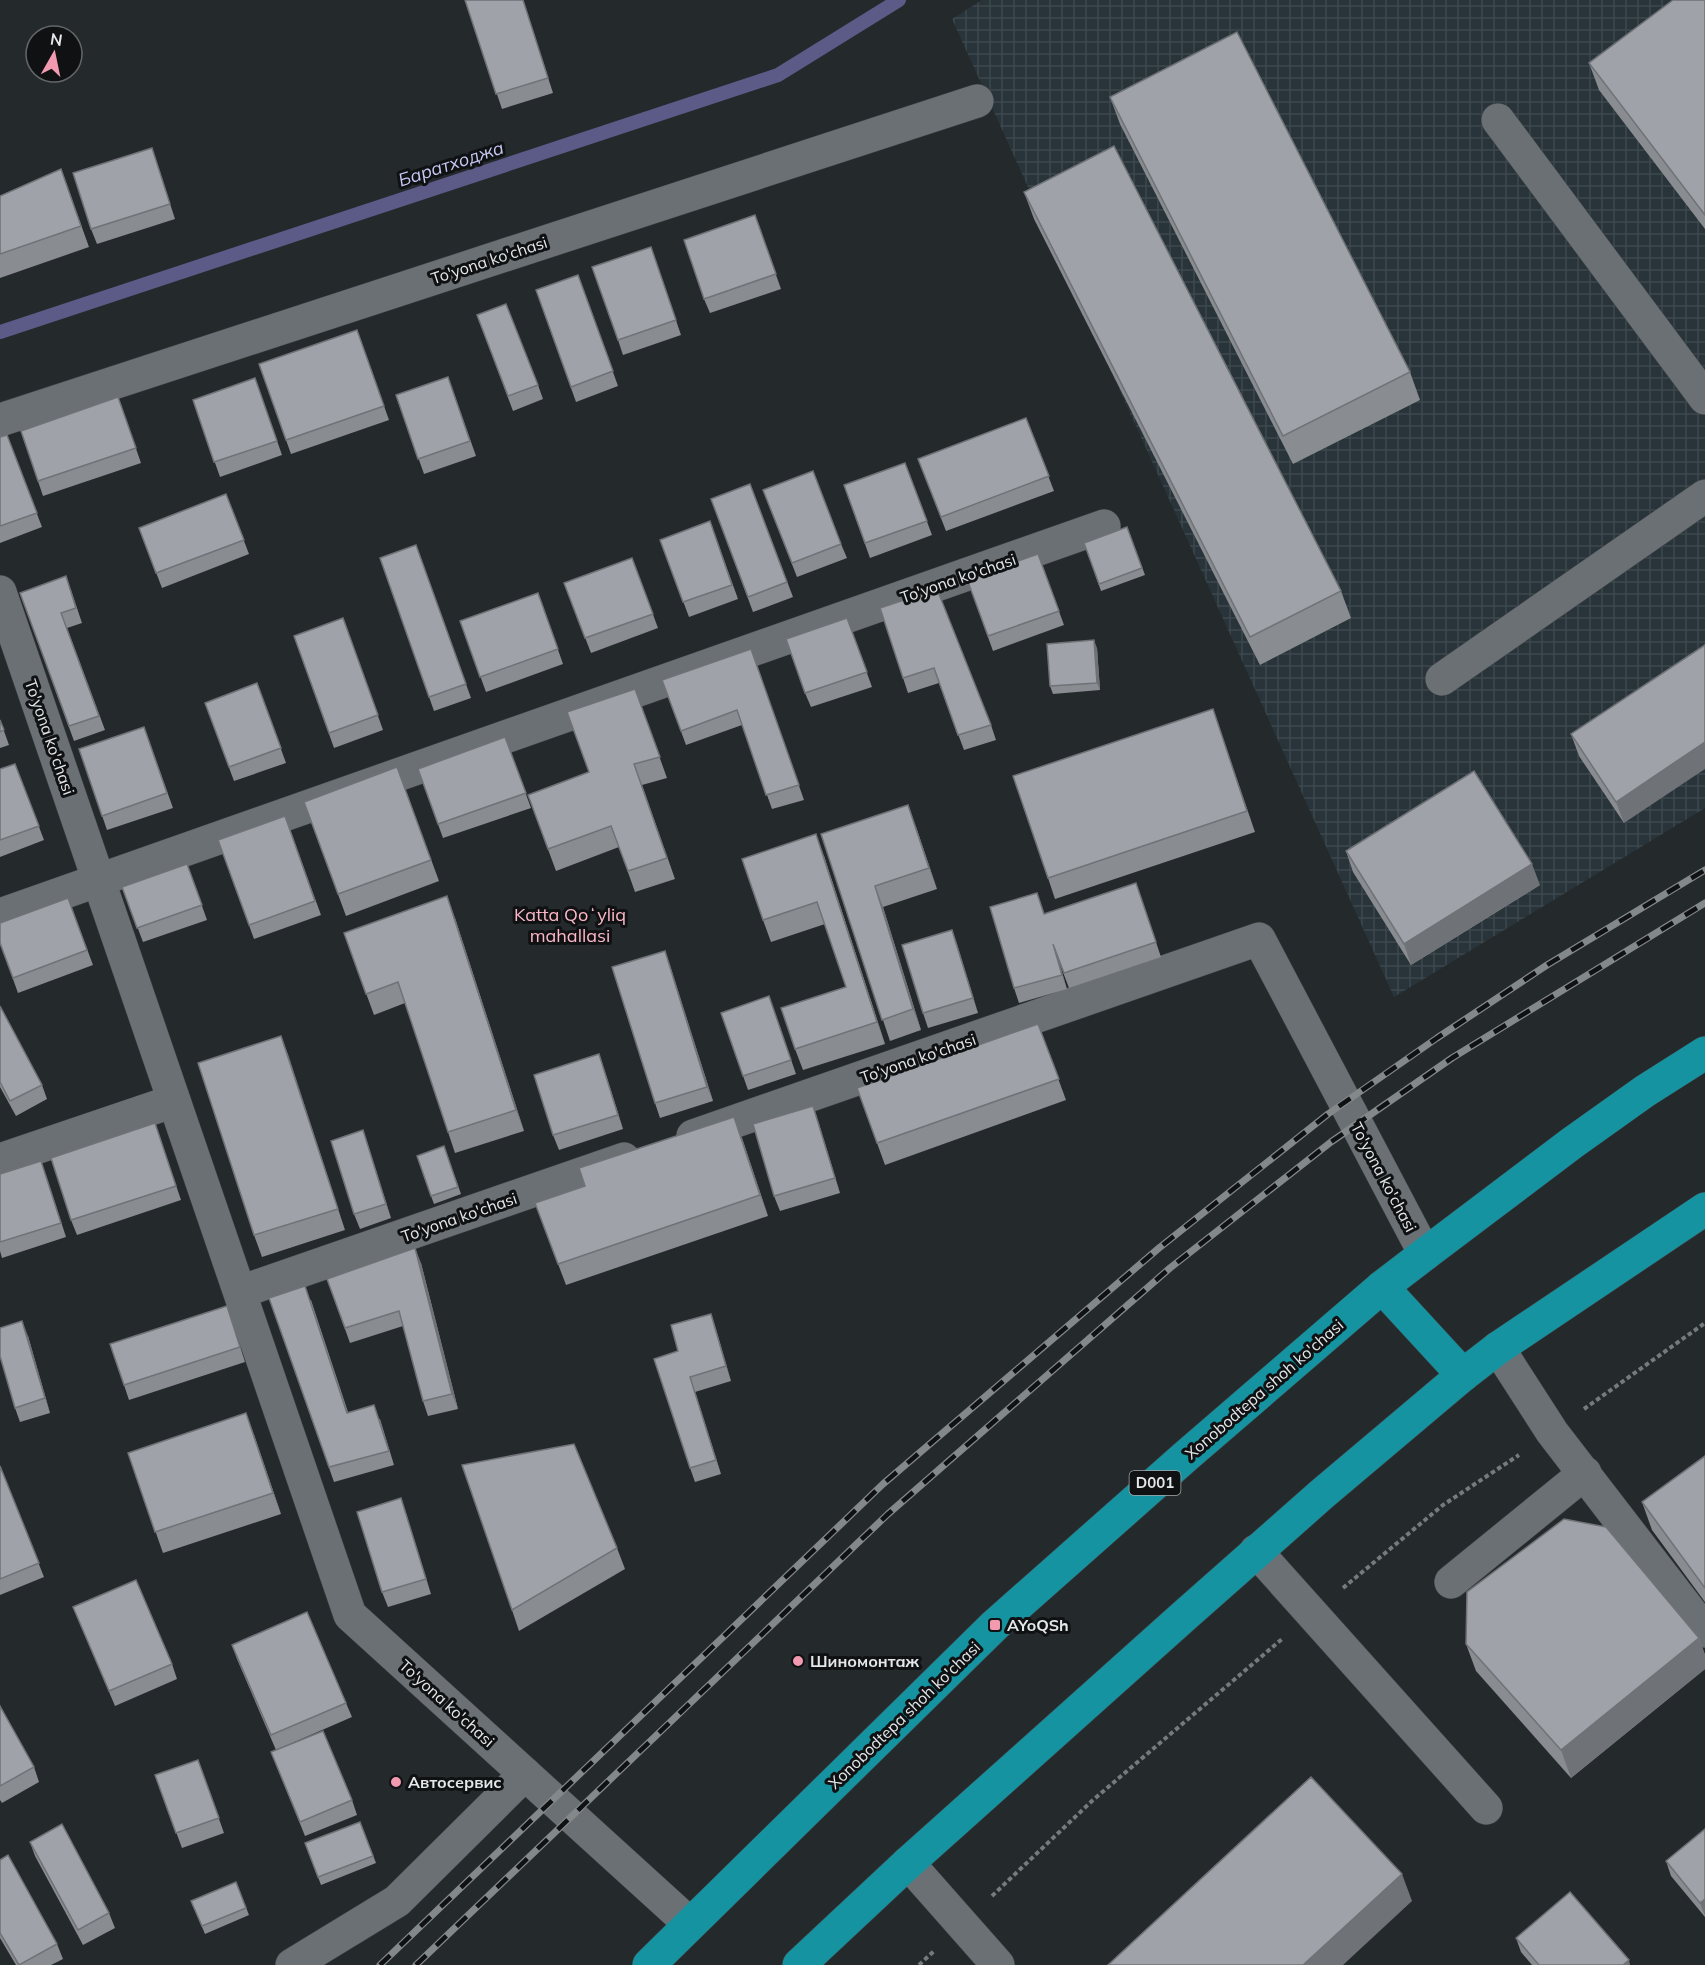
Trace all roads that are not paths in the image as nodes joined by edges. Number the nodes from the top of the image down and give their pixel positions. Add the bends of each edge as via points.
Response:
1 (977, 101) dead end
2 (1498, 120) dead end
3 (1705, 398) edge
4 (0, 420) edge
5 (1705, 496) edge
6 (1104, 526) dead end
7 (0, 592) edge
8 (1442, 679) dead end
9 (99, 881) junction
10 (0, 915) edge
11 (1705, 1053) edge
12 (174, 1101) junction
13 (0, 1160) edge
14 (1704, 1212) edge
15 (1425, 1254) junction
16 (1382, 1287) junction
17 (240, 1292) junction
18 (1498, 1348) junction
19 (1463, 1375) junction
20 (1585, 1473) junction
21 (1256, 1551) junction
22 (1451, 1582) dead end
23 (1705, 1631) edge
24 (525, 1774) junction
25 (1486, 1808) dead end
26 (908, 1863) junction
27 (690, 1924) junction
28 (292, 1965) edge
29 (649, 1965) edge
30 (799, 1965) edge
31 (998, 1965) edge

1 - 4 street, To'yona ko'chasi
2 - 3 street
5 - 8 street
6 - 9 street, To'yona ko'chasi
7 - 9 street, To'yona ko'chasi
9 - 10 street, To'yona ko'chasi
9 - 12 street, To'yona ko'chasi
11 - 15 highway, Xonobodtepa shoh ko'chasi / D001 via 1572,1143
12 - 13 street
12 - 17 street, To'yona ko'chasi
14 - 18 highway
15 - 16 highway, Xonobodtepa shoh ko'chasi / D001
15 - 17 street, To'yona ko'chasi via 1259,939
16 - 19 highway
16 - 27 highway, Xonobodtepa shoh ko'chasi / D001 via 995,1625
17 - 24 street, To'yona ko'chasi via 350,1615
18 - 19 highway
18 - 20 street via 1552,1432
19 - 21 highway
20 - 22 street
20 - 23 street
21 - 25 street
21 - 26 highway
24 - 27 street, To'yona ko'chasi
24 - 28 street via 398,1901
26 - 30 highway
26 - 31 street
27 - 29 highway, Xonobodtepa shoh ko'chasi / D001

